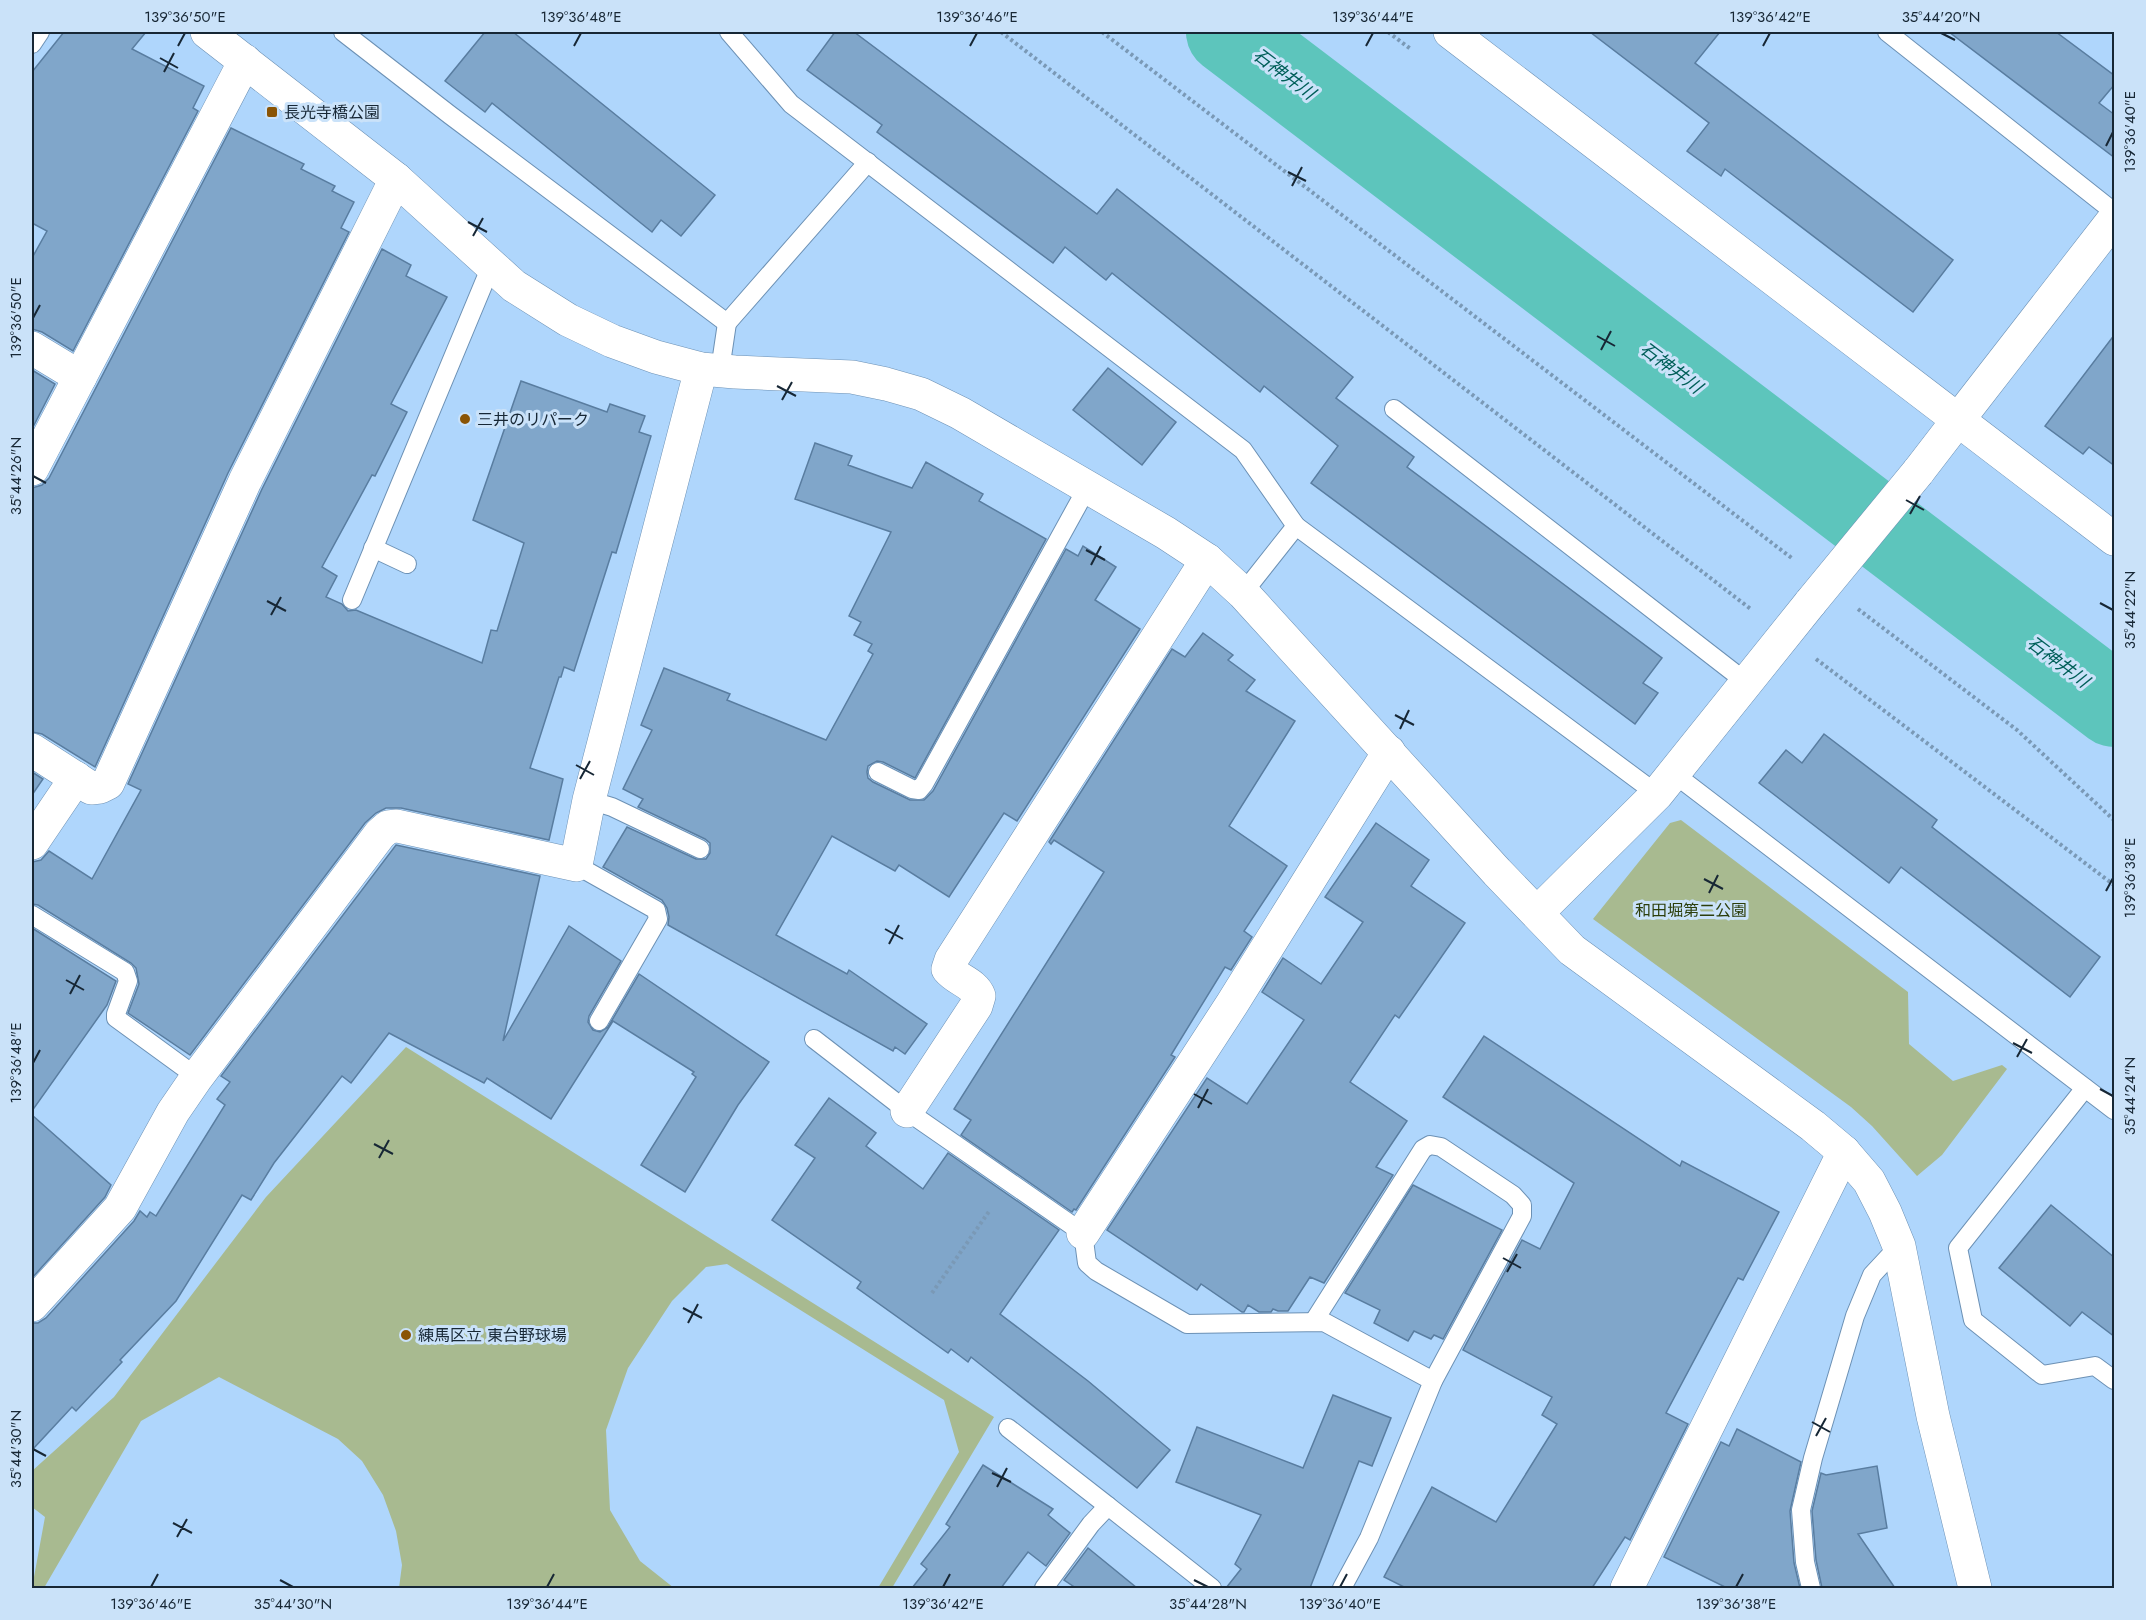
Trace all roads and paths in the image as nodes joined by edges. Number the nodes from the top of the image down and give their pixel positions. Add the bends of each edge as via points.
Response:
1 (40, 32) edge
2 (207, 32) edge
3 (343, 32) edge
4 (729, 32) edge
5 (1001, 32) edge
6 (1102, 32) edge
7 (1450, 32) edge
8 (1887, 32) edge
9 (32, 44) edge
10 (244, 61) junction
11 (868, 162) junction
12 (396, 179) junction
13 (2115, 212) edge
14 (2115, 219) edge
15 (491, 266) junction
16 (727, 322) junction
17 (32, 348) edge
18 (711, 370) junction
19 (80, 377) junction
20 (1394, 410) dead end
21 (1958, 420) junction
22 (32, 469) edge
23 (1087, 488) junction
24 (1296, 526) junction
25 (2115, 539) edge
26 (373, 548) junction
27 (1207, 560) junction
28 (407, 564) dead end
29 (1802, 566) dead end
30 (1243, 593) junction
31 (352, 600) dead end
32 (1858, 609) dead end
33 (1758, 615) dead end
34 (1807, 652) dead end
35 (1746, 682) junction
36 (32, 750) edge
37 (1389, 752) junction
38 (878, 772) dead end
39 (76, 778) junction
40 (1665, 784) junction
41 (589, 800) junction
42 (2115, 820) edge
43 (32, 843) edge
44 (700, 849) dead end
45 (576, 865) junction
46 (2115, 885) edge
47 (1537, 913) junction
48 (32, 915) edge
49 (599, 1021) dead end
50 (814, 1039) dead end
51 (197, 1077) junction
52 (2085, 1088) junction
53 (2115, 1110) edge
54 (907, 1111) junction
55 (1844, 1152) junction
56 (1010, 1182) junction
57 (1083, 1233) junction
58 (1899, 1246) junction
59 (932, 1293) dead end
60 (32, 1305) edge
61 (1314, 1321) junction
62 (2115, 1380) edge
63 (1433, 1381) junction
64 (1008, 1428) dead end
65 (1108, 1506) junction
66 (1044, 1588) edge
67 (1212, 1588) edge
68 (1342, 1588) edge
69 (1627, 1588) edge
70 (1811, 1588) edge
71 (1975, 1588) edge

1 - 9 lane
2 - 10 street
3 - 16 lane
4 - 11 lane via 791,104
5 - 33 path
6 - 29 path
7 - 21 street
8 - 13 lane
10 - 12 street
10 - 19 street
11 - 16 lane
11 - 24 lane via 1243,450
12 - 15 street
12 - 39 street via 245,481 108,783 91,788
14 - 21 street
15 - 18 street via 567,320 656,357
15 - 26 lane
16 - 18 lane
17 - 19 street
18 - 23 street via 852,377 921,394
18 - 41 street
19 - 22 street
20 - 35 lane
21 - 25 street
21 - 35 street, bridge
23 - 27 street
23 - 38 lane via 924,784 919,790 912,789
24 - 30 lane
24 - 40 lane
26 - 28 lane
26 - 31 lane
27 - 30 street
27 - 54 street via 951,960 948,969 976,989 979,996
30 - 37 street
32 - 42 path via 2017,730
34 - 46 path
35 - 40 street
36 - 39 street
37 - 47 street
37 - 57 street
39 - 43 street
40 - 47 street
40 - 52 lane
41 - 44 lane
41 - 45 street
45 - 49 lane via 658,914
45 - 51 street via 388,827
47 - 55 street via 1572,950
48 - 51 lane via 125,972 128,981 116,1018
50 - 54 lane
51 - 60 street via 120,1208
52 - 53 lane
52 - 62 lane via 1958,1248 1973,1320 2042,1375 2095,1366
54 - 56 lane
55 - 58 street via 1869,1181
55 - 69 street
56 - 57 lane
56 - 59 path
57 - 61 lane via 1088,1263 1096,1271 1187,1324
58 - 70 lane via 1872,1275 1855,1316 1813,1458 1801,1510
58 - 71 street via 1933,1416
61 - 63 lane via 1324,1322
61 - 63 lane via 1423,1149 1441,1148 1513,1195 1522,1206 1522,1216
63 - 68 lane via 1369,1538
64 - 65 lane
65 - 66 lane
65 - 67 lane

